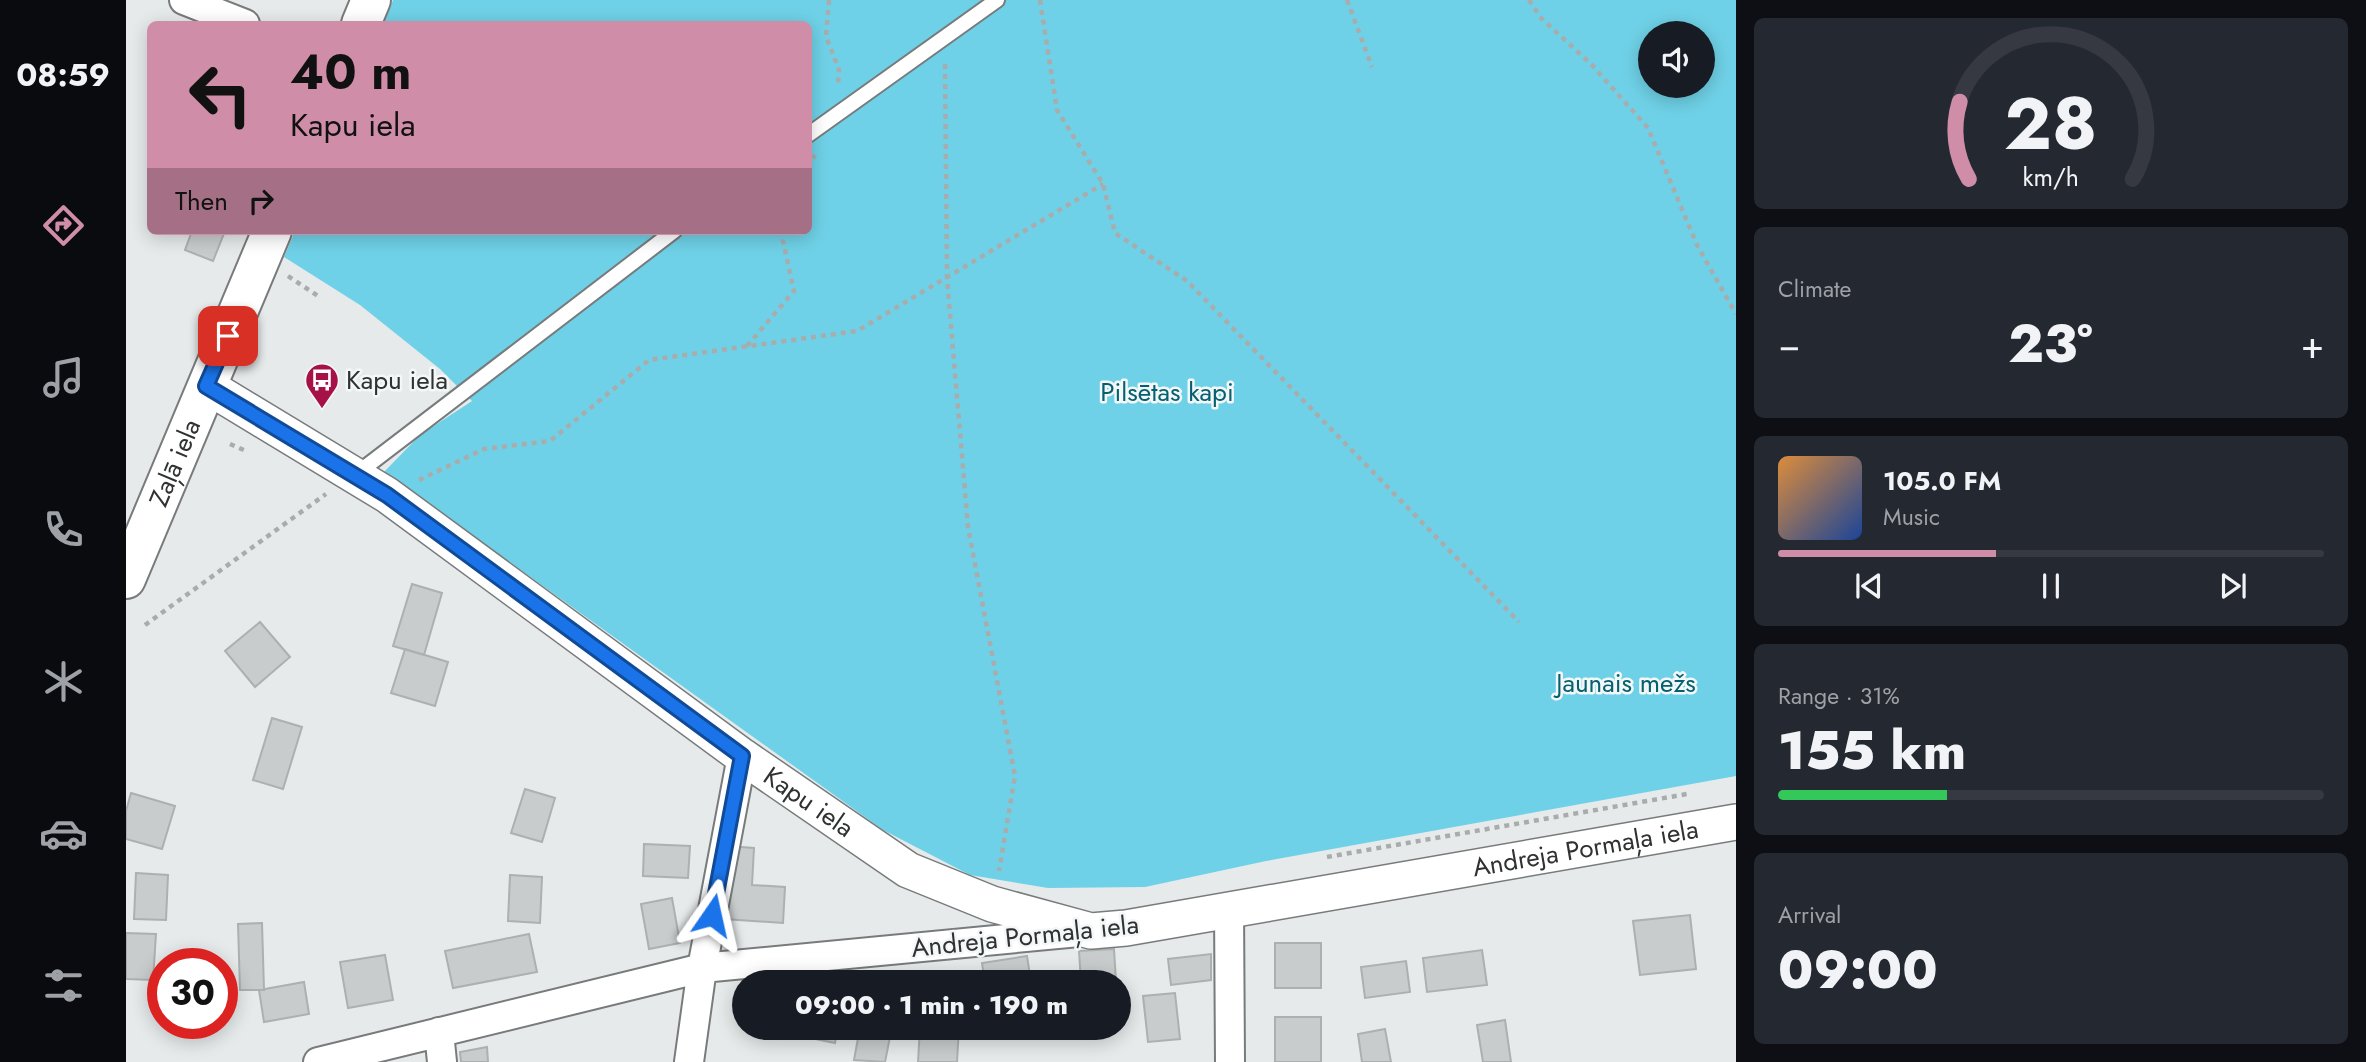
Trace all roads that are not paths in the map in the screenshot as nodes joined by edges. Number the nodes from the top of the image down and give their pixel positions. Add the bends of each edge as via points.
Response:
1 (184, 0) edge
2 (371, 0) edge
3 (997, 0) edge
4 (237, 21) edge
5 (362, 21) edge
6 (812, 132) edge
7 (270, 235) edge
8 (669, 235) edge
9 (206, 386) junction
10 (354, 475) junction
11 (126, 579) edge
12 (742, 756) junction
13 (1736, 822) edge
14 (1229, 908) junction
15 (1091, 931) junction
16 (702, 968) junction
17 (439, 1032) junction
18 (318, 1062) edge
19 (442, 1062) edge
20 (689, 1062) edge
21 (1230, 1062) edge

1 - 4 street
2 - 5 main road
3 - 6 lane
7 - 9 main road, Zaļā iela
8 - 10 lane
9 - 10 street, Kapu iela
9 - 11 main road, Zaļā iela
10 - 12 street, Kapu iela
12 - 15 street, Kapu iela via 908,870 992,904
12 - 16 street
13 - 14 street, Andreja Pormaļa iela
14 - 15 street, Andreja Pormaļa iela
14 - 21 street
15 - 16 street, Andreja Pormaļa iela
16 - 17 street, Andreja Pormaļa iela
16 - 20 street
17 - 18 street, Andreja Pormaļa iela
17 - 19 street

